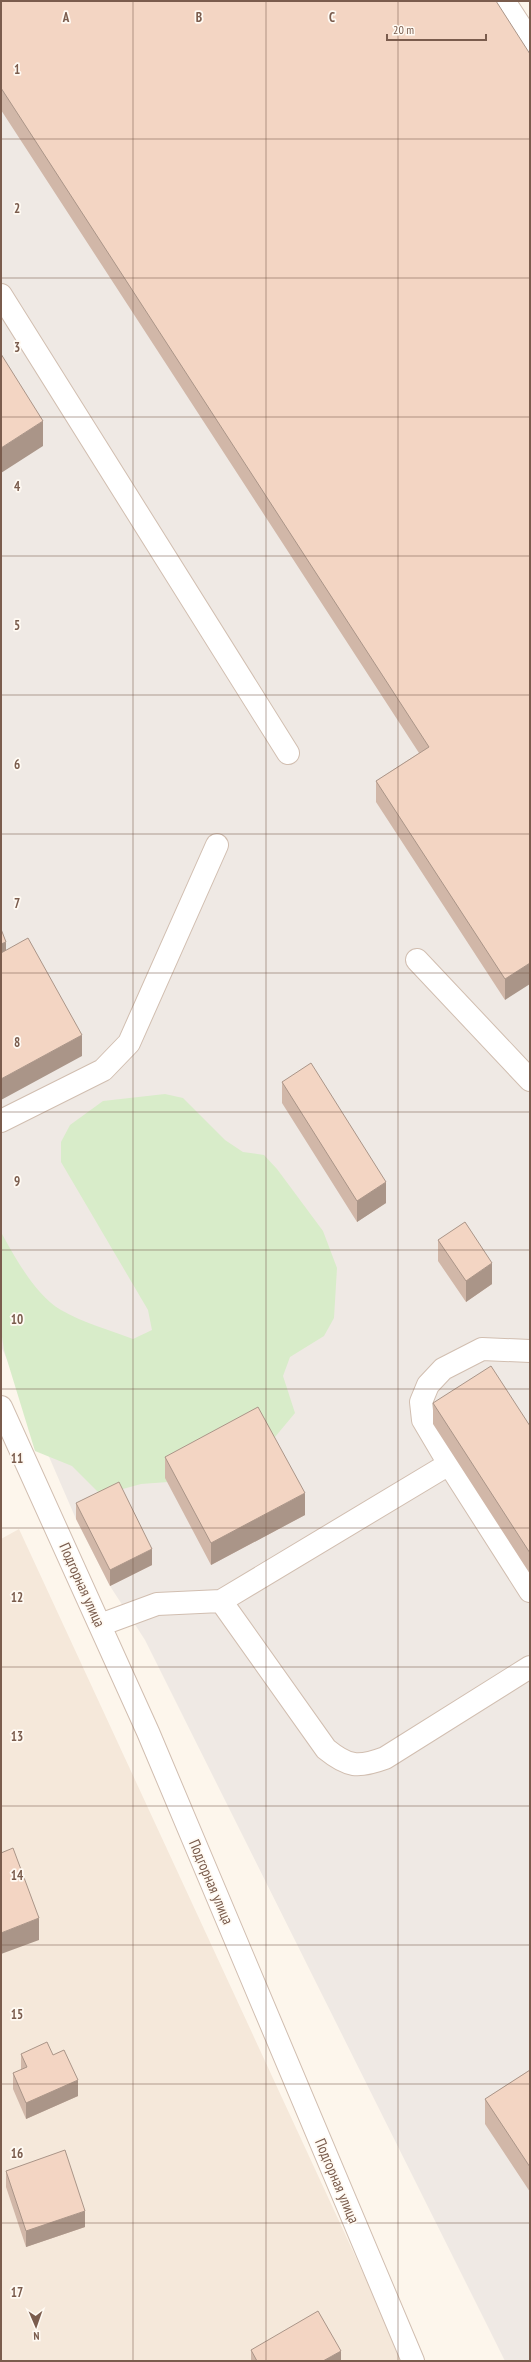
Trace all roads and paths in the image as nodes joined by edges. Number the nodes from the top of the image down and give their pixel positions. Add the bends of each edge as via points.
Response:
1 (504, 1) edge
2 (530, 41) edge
3 (1, 294) edge
4 (288, 753) dead end
5 (217, 845) dead end
6 (417, 960) dead end
7 (530, 1080) edge
8 (1, 1121) edge
9 (530, 1351) edge
10 (1, 1407) edge
11 (449, 1464) junction
12 (530, 1591) edge
13 (221, 1601) junction
14 (100, 1625) junction
15 (530, 1667) edge
16 (413, 2361) edge

1 - 2 street
3 - 4 street
5 - 8 street via 128,1043 103,1070
6 - 7 street
9 - 11 street via 482,1349 443,1369 428,1385 421,1402 423,1420
10 - 14 street, Подгорная улица
11 - 12 street
11 - 13 street
13 - 14 street via 157,1604
13 - 15 street via 326,1749 352,1765 369,1764 385,1758
14 - 16 street, Подгорная улица via 148,1732

